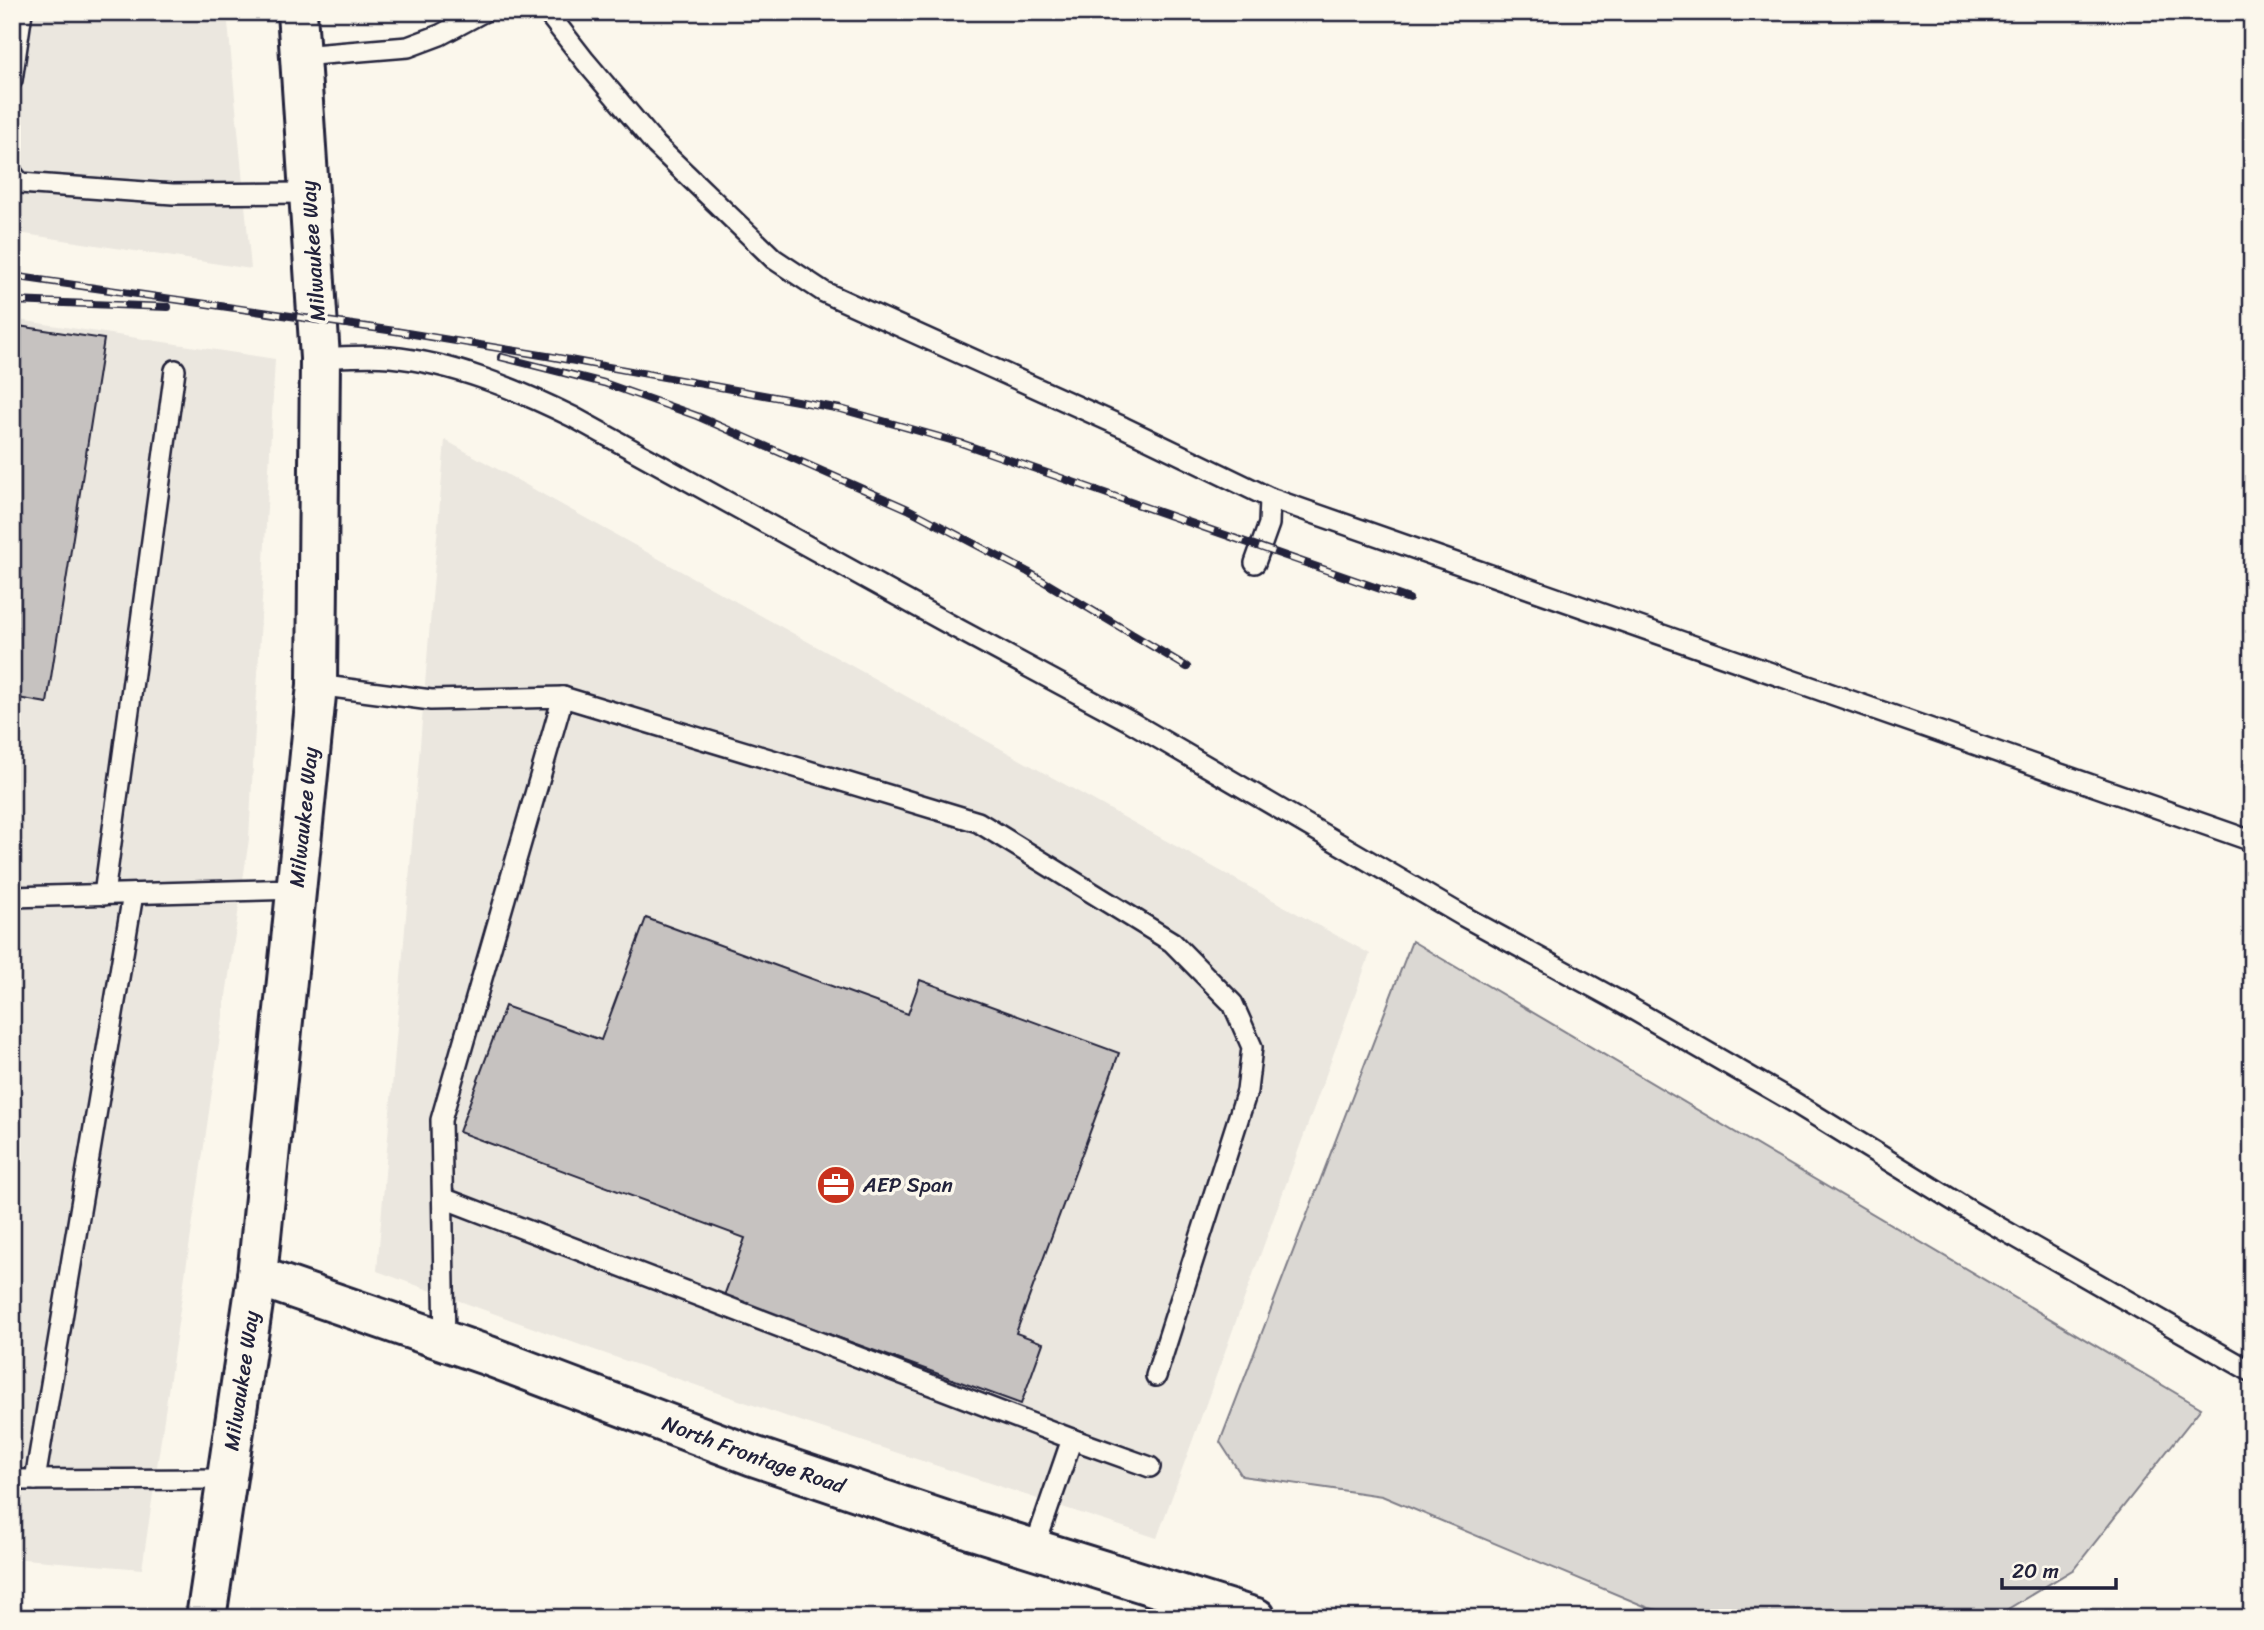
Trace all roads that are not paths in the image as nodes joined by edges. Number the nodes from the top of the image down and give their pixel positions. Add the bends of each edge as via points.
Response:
1 (22, 12) edge
2 (296, 12) edge
3 (483, 12) edge
4 (547, 12) edge
5 (300, 56) junction
6 (12, 80) edge
7 (15, 178) edge
8 (309, 193) junction
9 (320, 358) junction
10 (175, 370) dead end
11 (1270, 498) junction
12 (1255, 563) dead end
13 (317, 685) junction
14 (563, 697) junction
15 (2252, 841) edge
16 (296, 889) junction
17 (133, 894) junction
18 (104, 895) junction
19 (12, 897) edge
20 (443, 1198) junction
21 (257, 1276) junction
22 (445, 1341) junction
23 (2252, 1373) edge
24 (1156, 1376) dead end
25 (1072, 1439) junction
26 (1150, 1467) dead end
27 (226, 1479) junction
28 (12, 1480) edge
29 (35, 1480) junction
30 (1034, 1549) junction
31 (206, 1618) edge
32 (1256, 1618) edge

1 - 6 lane
2 - 5 street, Milwaukee Way
3 - 5 lane via 408,47
4 - 11 lane via 656,145 774,259 824,292
5 - 8 street, Milwaukee Way
7 - 8 lane via 173,194
8 - 9 street, Milwaukee Way
9 - 13 street, Milwaukee Way
9 - 23 lane via 390,357 450,368 521,392 573,417 1131,722 1780,1094 1972,1212
10 - 18 lane
11 - 12 lane via 1269,524
11 - 15 lane
13 - 14 lane via 431,700
13 - 16 street, Milwaukee Way
14 - 20 lane via 441,1120
14 - 24 lane via 978,822 1172,942 1233,1004 1251,1046 1247,1091
16 - 17 lane
16 - 21 street, Milwaukee Way
17 - 18 lane
17 - 29 lane
18 - 19 lane
20 - 22 lane
20 - 25 lane
21 - 22 street, North Frontage Road
21 - 27 street, Milwaukee Way
22 - 30 street, North Frontage Road via 753,1456
25 - 26 lane
25 - 30 lane
27 - 29 lane
27 - 31 street, Milwaukee Way
28 - 29 lane
30 - 32 street, North Frontage Road

